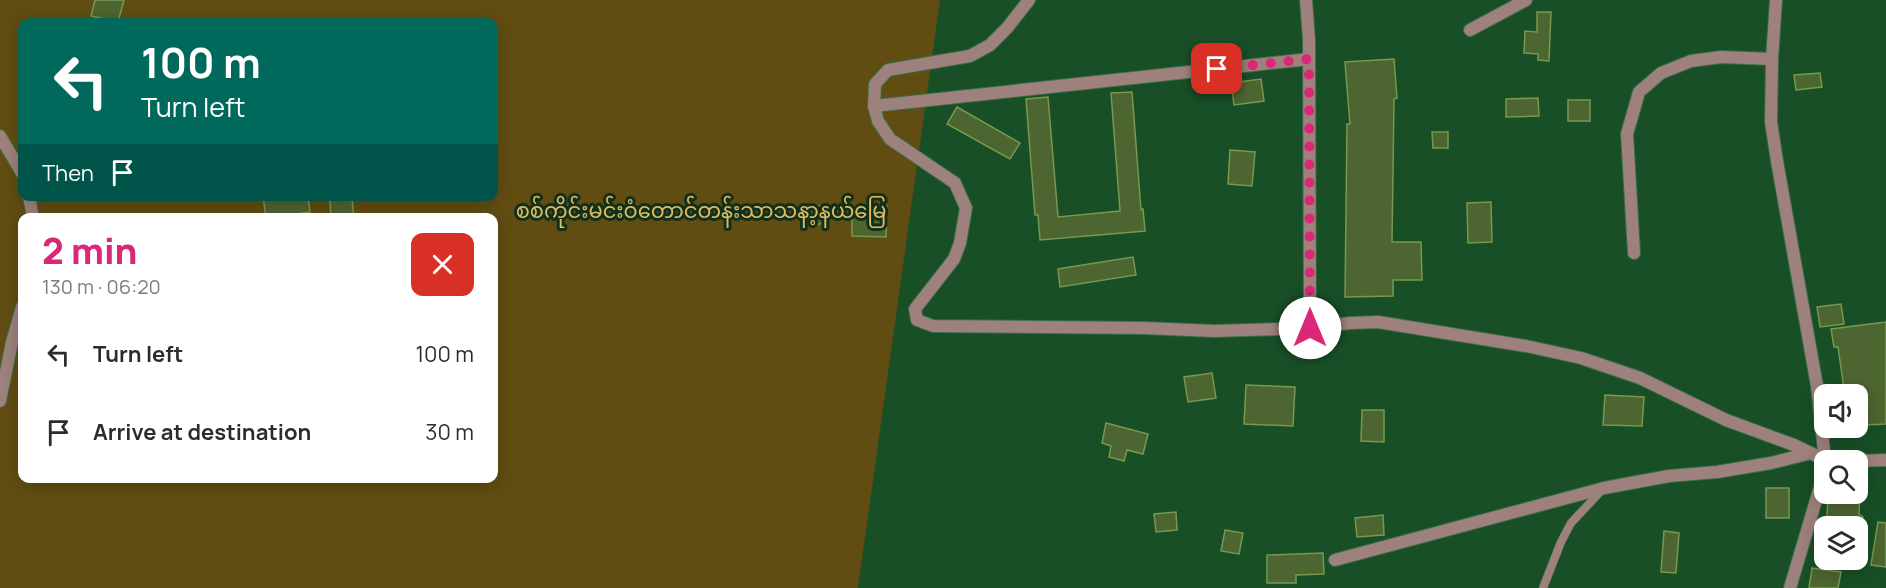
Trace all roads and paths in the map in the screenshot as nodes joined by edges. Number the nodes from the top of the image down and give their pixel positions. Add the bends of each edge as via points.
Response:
1 (1029, 0) edge
2 (1306, 0) edge
3 (1526, 0) edge
4 (1776, 0) edge
5 (1470, 30) dead end
6 (1309, 59) junction
7 (1772, 59) junction
8 (874, 106) junction
9 (0, 136) edge
10 (18, 166) edge
11 (1634, 253) dead end
12 (18, 321) edge
13 (1310, 328) junction
14 (0, 401) edge
15 (1824, 450) edge
16 (1811, 453) junction
17 (1814, 454) edge
18 (1868, 460) edge
19 (1886, 460) edge
20 (1604, 488) junction
21 (1815, 504) edge
22 (1335, 560) dead end
23 (1543, 588) edge
24 (1790, 588) edge

1 - 8 street via 1008,28 990,45 970,56 888,70 875,84
2 - 6 street
3 - 5 street
4 - 7 street
6 - 8 street
6 - 13 street
7 - 11 street via 1721,57 1691,61 1662,73 1639,92 1627,134
7 - 15 street via 1771,122 1817,386
8 - 13 street via 890,139 956,183 966,208 954,259 915,309 917,320 933,326 1214,331
9 - 10 street
12 - 14 street
13 - 16 street via 1377,322 1581,358 1640,378 1726,420
16 - 17 street
16 - 20 street via 1771,463
18 - 19 street
20 - 22 street
20 - 23 lane via 1571,523
21 - 24 street

